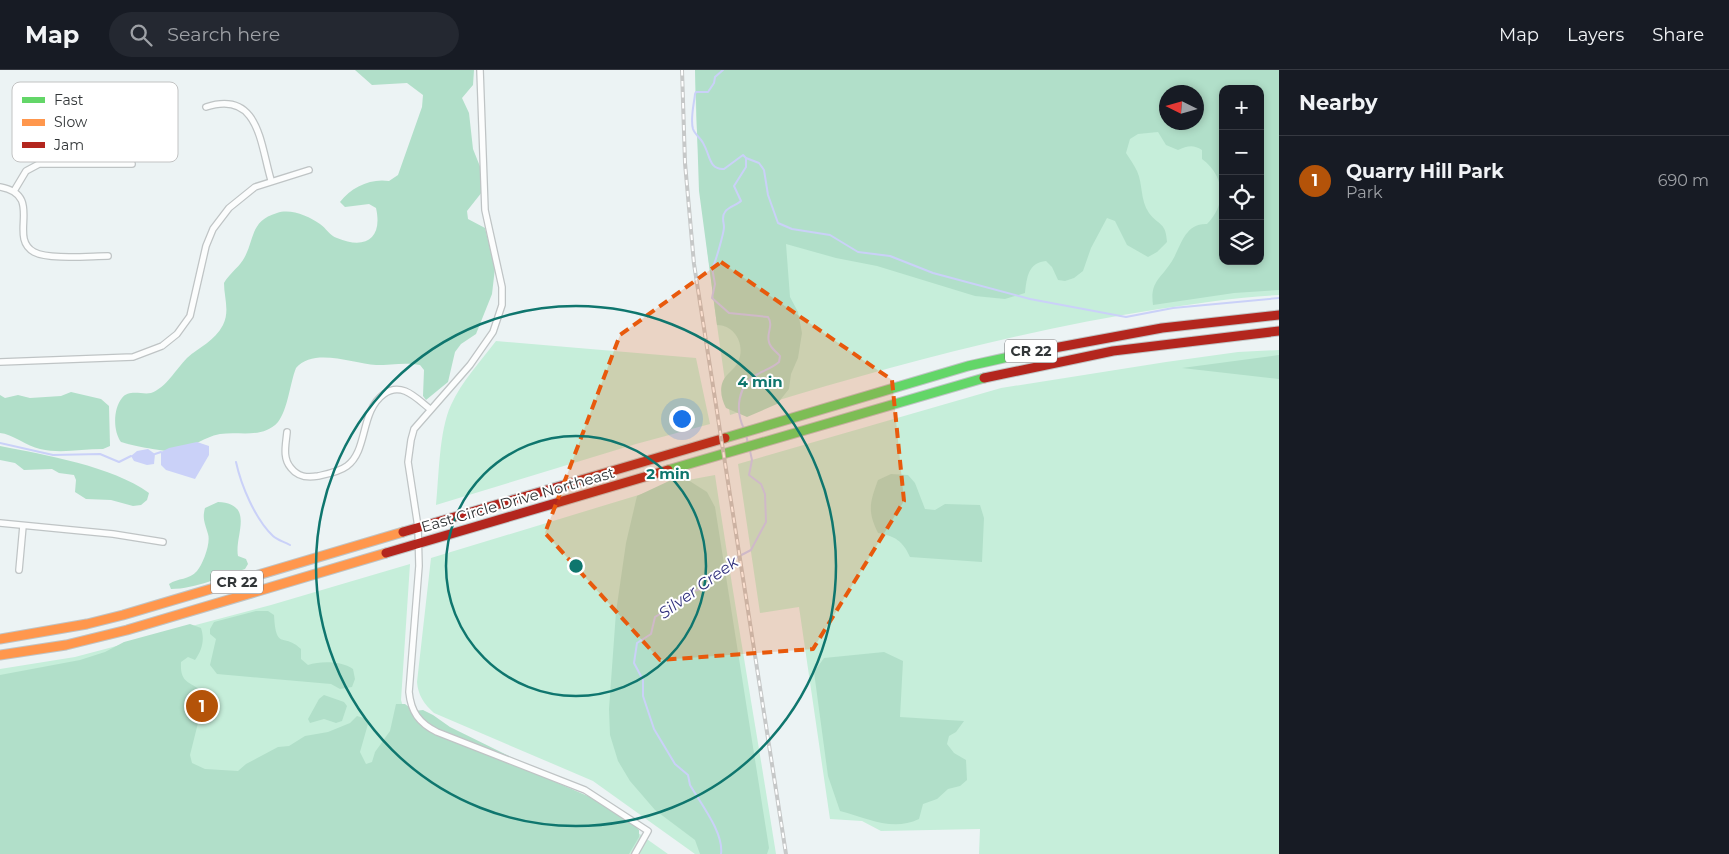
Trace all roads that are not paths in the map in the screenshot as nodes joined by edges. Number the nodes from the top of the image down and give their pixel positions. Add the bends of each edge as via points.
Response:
1 (480, 70) edge
2 (206, 107) dead end
3 (132, 164) dead end
4 (309, 170) dead end
5 (271, 180) junction
6 (0, 187) edge
7 (14, 191) junction
8 (108, 256) dead end
9 (1279, 315) edge
10 (1279, 331) edge
11 (0, 362) edge
12 (430, 410) junction
13 (287, 432) dead end
14 (0, 523) edge
15 (23, 526) junction
16 (418, 527) junction
17 (163, 542) dead end
18 (419, 544) junction
19 (18, 570) dead end
20 (0, 639) edge
21 (0, 655) edge
22 (634, 854) edge

1 - 12 street via 485,210 502,287 502,305 493,332 470,365
2 - 5 street via 228,102 243,108 253,121
3 - 7 street via 38,164 26,171
4 - 5 street
5 - 11 street via 241,197 213,229 190,316 177,334 162,346 133,357
6 - 7 street
7 - 8 street via 23,202 24,240 33,251 49,255
9 - 16 main road, East Circle Drive Northeast / CR 22 via 1156,328 1032,351 898,385
10 - 18 main road, East Circle Drive Northeast / CR 22 via 1130,348 1039,365 940,389
12 - 13 street via 408,390 385,393 370,412 354,460 345,468 308,478 296,474 289,465 285,452
12 - 16 street via 414,430 408,451
14 - 15 street
15 - 17 street
15 - 19 street
16 - 18 street
16 - 20 main road, East Circle Drive Northeast / CR 22 via 123,615
18 - 21 main road, East Circle Drive Northeast / CR 22 via 127,630 66,645
18 - 22 street via 409,692 415,716 437,732 603,800 648,831

